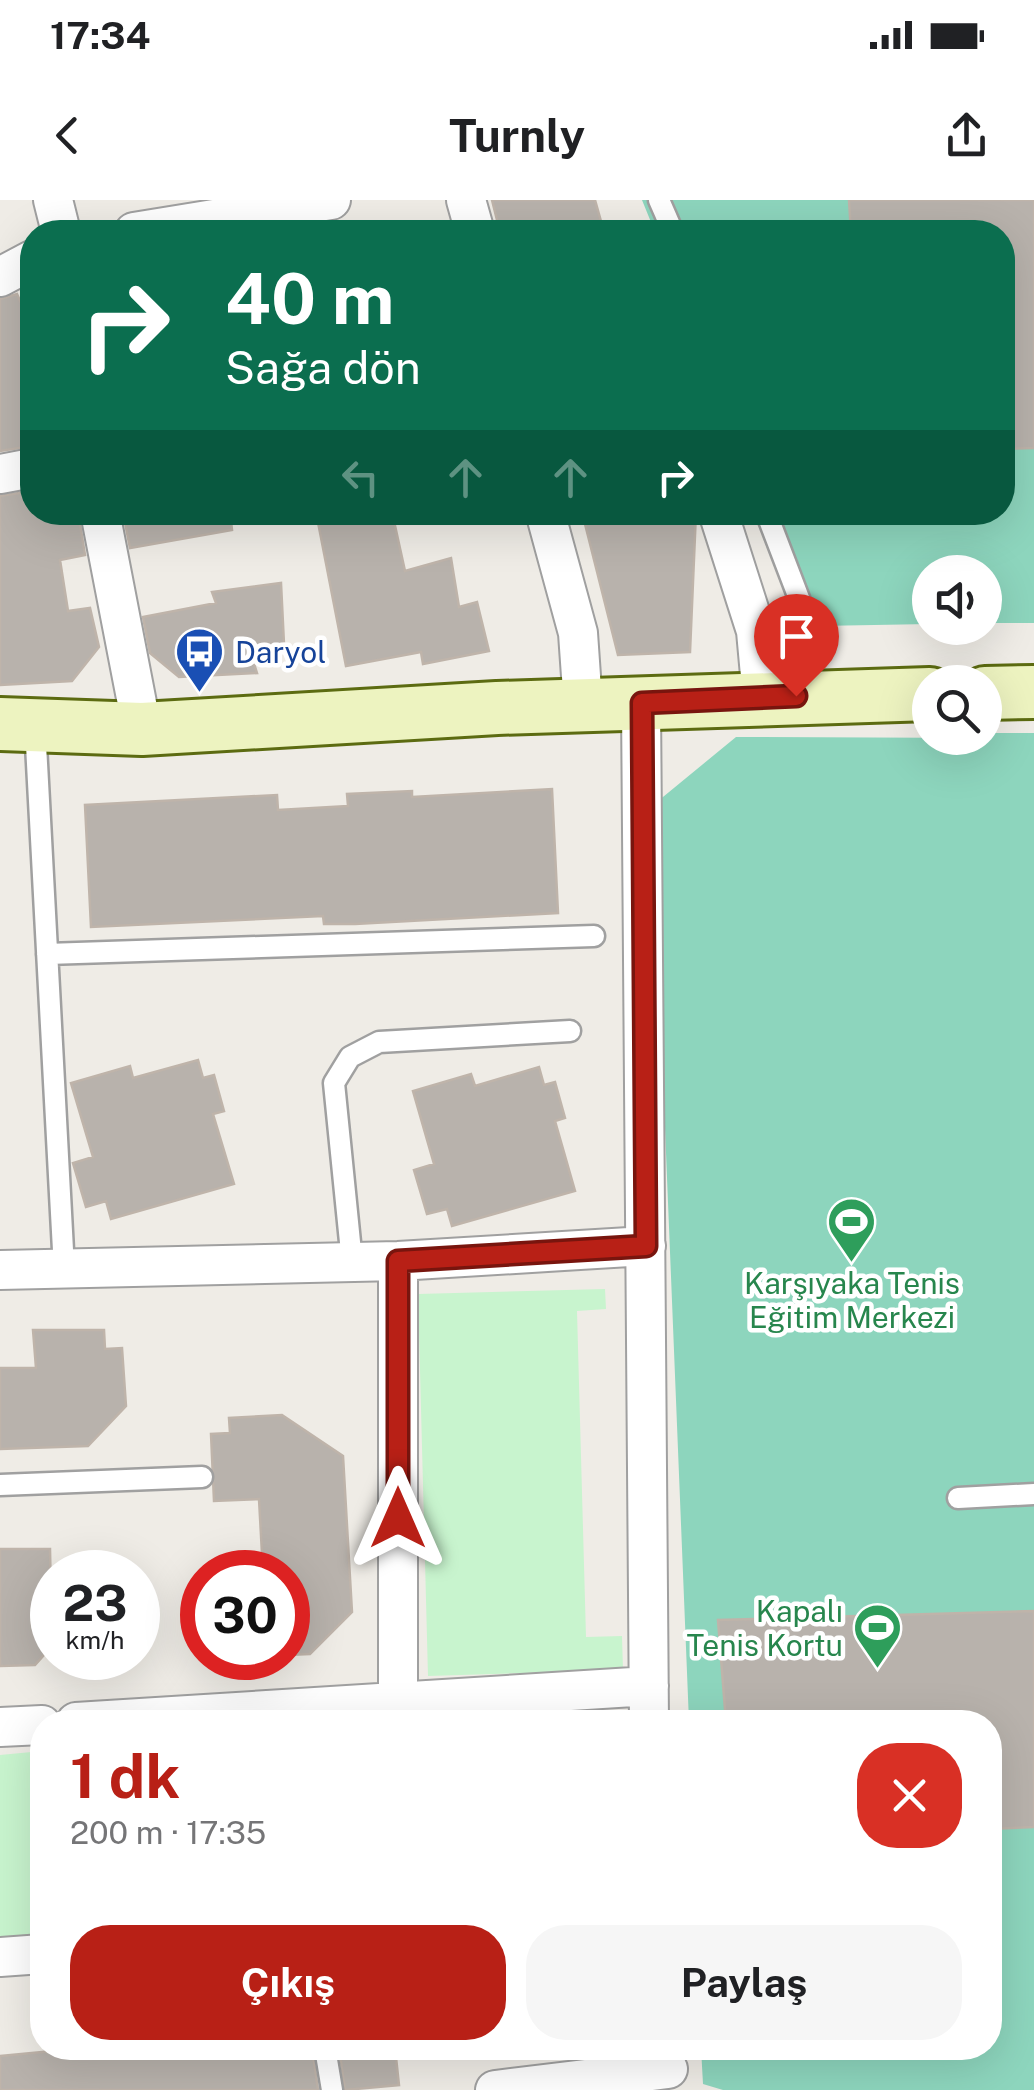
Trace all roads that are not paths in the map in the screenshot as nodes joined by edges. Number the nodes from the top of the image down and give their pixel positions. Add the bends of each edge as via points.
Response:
1 (330, 200) edge
2 (208, 220) edge
3 (103, 525) edge
4 (549, 525) edge
5 (722, 525) edge
6 (771, 525) edge
7 (810, 627) dead end
8 (1002, 692) edge
9 (1034, 692) edge
10 (912, 694) edge
11 (762, 697) junction
12 (642, 703) junction
13 (584, 705) junction
14 (18, 725) edge
15 (142, 729) junction
16 (594, 936) dead end
17 (47, 954) junction
18 (570, 1031) dead end
19 (646, 1246) junction
20 (398, 1261) junction
21 (352, 1262) junction
22 (64, 1269) junction
23 (0, 1270) edge
24 (202, 1477) dead end
25 (0, 1485) edge
26 (1034, 1494) edge
27 (958, 1498) dead end
28 (398, 1702) junction
29 (649, 1704) edge
30 (298, 1710) edge
31 (30, 1726) edge
32 (0, 1727) edge
33 (30, 1955) edge
34 (0, 1958) edge
35 (327, 2060) edge
36 (668, 2069) edge
37 (332, 2090) edge
38 (495, 2090) edge

1 - 2 street
3 - 15 street
4 - 13 street via 578,633
5 - 11 street via 756,631
6 - 7 lane
8 - 9 street
10 - 11 street
11 - 12 street
12 - 13 street
12 - 19 street
13 - 15 street
14 - 15 street
14 - 17 lane
16 - 17 lane
17 - 22 lane
18 - 21 lane via 379,1042 350,1057 334,1083
19 - 20 street
19 - 29 street
20 - 21 street
20 - 28 street
21 - 22 street
22 - 23 street
24 - 25 lane
26 - 27 lane
28 - 29 street
28 - 30 street
31 - 32 street
33 - 34 street
35 - 37 lane
36 - 38 street

